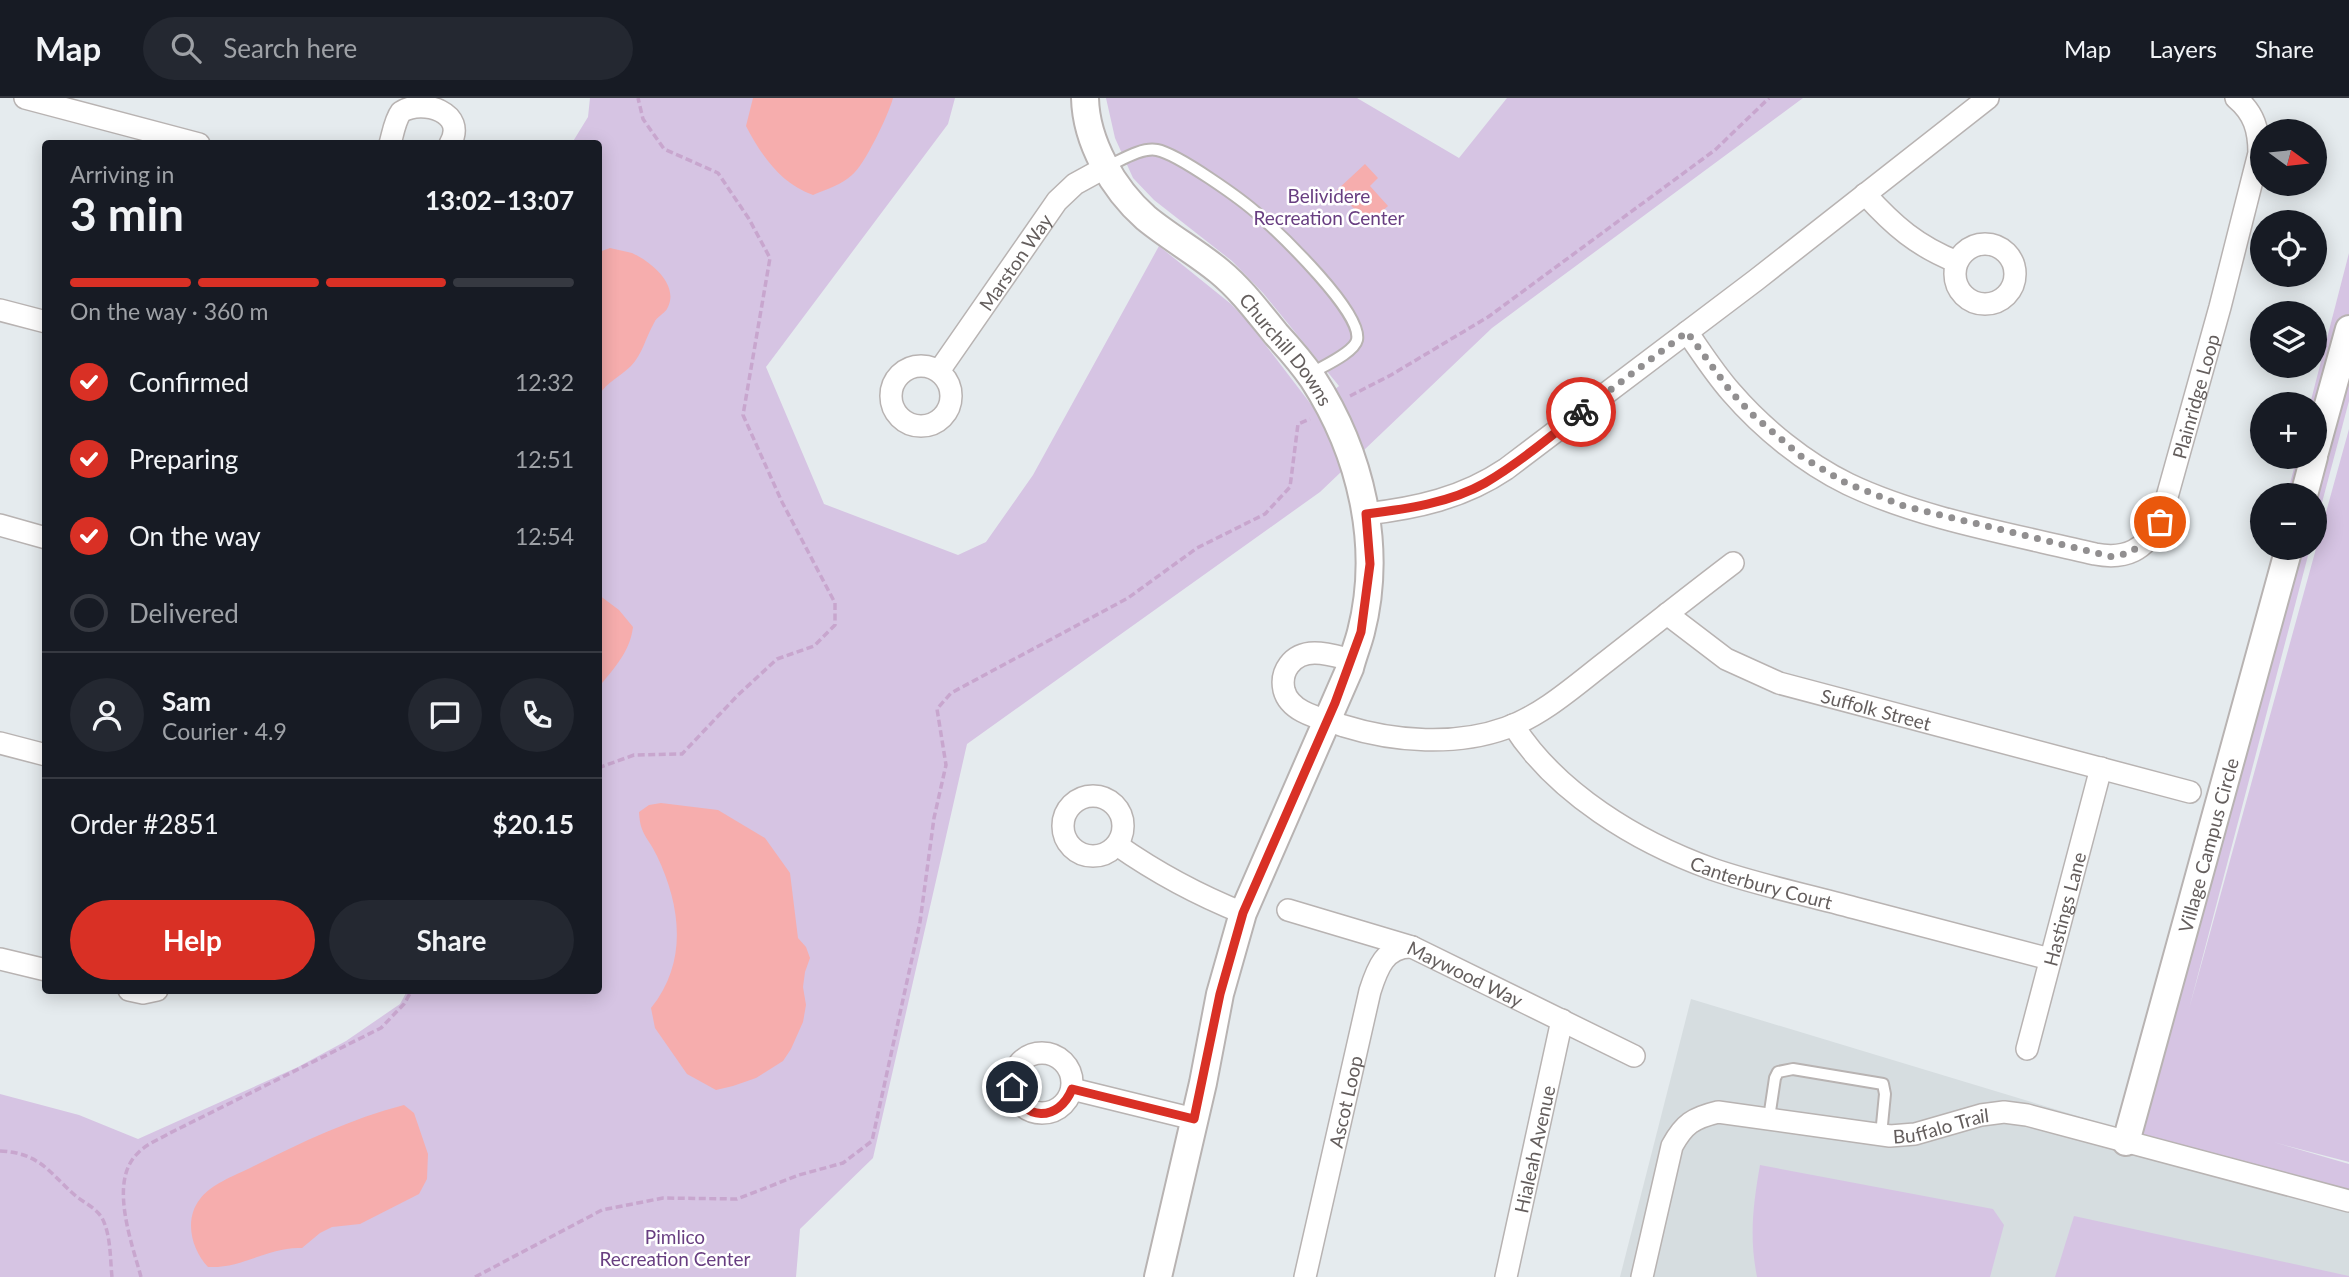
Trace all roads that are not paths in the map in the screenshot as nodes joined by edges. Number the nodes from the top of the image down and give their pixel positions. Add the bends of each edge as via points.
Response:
1 (25, 98) edge
2 (1085, 98) edge
3 (1989, 98) edge
4 (2236, 98) edge
5 (67, 103) edge
6 (186, 140) edge
7 (391, 140) edge
8 (452, 140) edge
9 (1106, 167) junction
10 (1865, 194) junction
11 (1957, 262) dead end
12 (0, 310) edge
13 (42, 321) edge
14 (2349, 329) edge
15 (1687, 332) junction
16 (939, 371) dead end
17 (1309, 374) junction
18 (2327, 411) edge
19 (1366, 514) junction
20 (0, 525) edge
21 (42, 536) edge
22 (2286, 560) edge
23 (1732, 563) dead end
24 (1667, 614) junction
25 (1352, 660) junction
26 (1327, 720) junction
27 (1513, 725) junction
28 (0, 743) edge
29 (42, 754) edge
30 (2101, 768) junction
31 (2190, 792) dead end
32 (1117, 845) dead end
33 (1288, 910) dead end
34 (1243, 913) junction
35 (1412, 947) junction
36 (0, 959) edge
37 (2050, 959) junction
38 (42, 969) edge
39 (1562, 1020) junction
40 (2027, 1049) dead end
41 (1634, 1056) dead end
42 (1072, 1089) dead end
43 (1769, 1118) junction
44 (1194, 1119) junction
45 (1881, 1135) junction
46 (2126, 1142) junction
47 (2349, 1202) edge
48 (1158, 1277) edge
49 (1305, 1277) edge
50 (1506, 1277) edge
51 (1642, 1277) edge

1 - 5 street
2 - 9 street, Churchill Downs via 1090,134
3 - 10 street
4 - 15 street, Plainridge Loop via 2255,122 2259,153 2160,522 2144,544 2123,555 2095,554 1937,515 1846,483 1802,457 1754,416
5 - 6 street
7 - 8 street via 400,114 409,104 422,100 447,110 454,121
9 - 16 street, Marston Way via 1075,184 1057,201
9 - 17 street, Churchill Downs via 1146,218 1221,273 1251,303
9 - 17 lane via 1144,151 1171,156 1259,214 1291,246 1351,315 1356,331 1352,348
10 - 11 street via 1914,241
10 - 15 street
12 - 13 street
14 - 18 street
15 - 19 street via 1484,484 1426,504
17 - 19 street, Churchill Downs via 1330,409 1356,471
19 - 25 street, Churchill Downs via 1367,598
20 - 21 street
22 - 46 street, Village Campus Circle
23 - 24 street
24 - 27 street via 1583,680
24 - 30 street, Suffolk Street via 1726,659 1779,683
25 - 26 street, Churchill Downs
25 - 26 street via 1305,653 1285,670 1285,697 1294,708
26 - 27 street via 1362,732 1423,740 1482,735
26 - 34 street, Churchill Downs
27 - 37 street, Canterbury Court via 1532,752 1583,799 1645,839 1711,868
28 - 29 street
30 - 31 street, Suffolk Street
30 - 37 street, Hastings Lane
32 - 34 street via 1205,898
33 - 35 street, Maywood Way
34 - 44 street, Churchill Downs via 1220,994
35 - 39 street, Maywood Way
35 - 49 street, Ascot Loop via 1400,947 1376,972
36 - 38 street
37 - 40 street, Hastings Lane
39 - 41 street, Maywood Way
39 - 50 street, Hialeah Avenue
42 - 44 street
43 - 45 street, Buffalo Trail
43 - 45 lane via 1778,1072 1793,1069 1883,1084
43 - 51 street, Buffalo Trail via 1718,1112 1700,1116 1681,1129 1667,1164
44 - 48 street, Churchill Downs
45 - 46 street, Buffalo Trail via 1915,1134 2004,1112
46 - 47 street, Buffalo Trail

